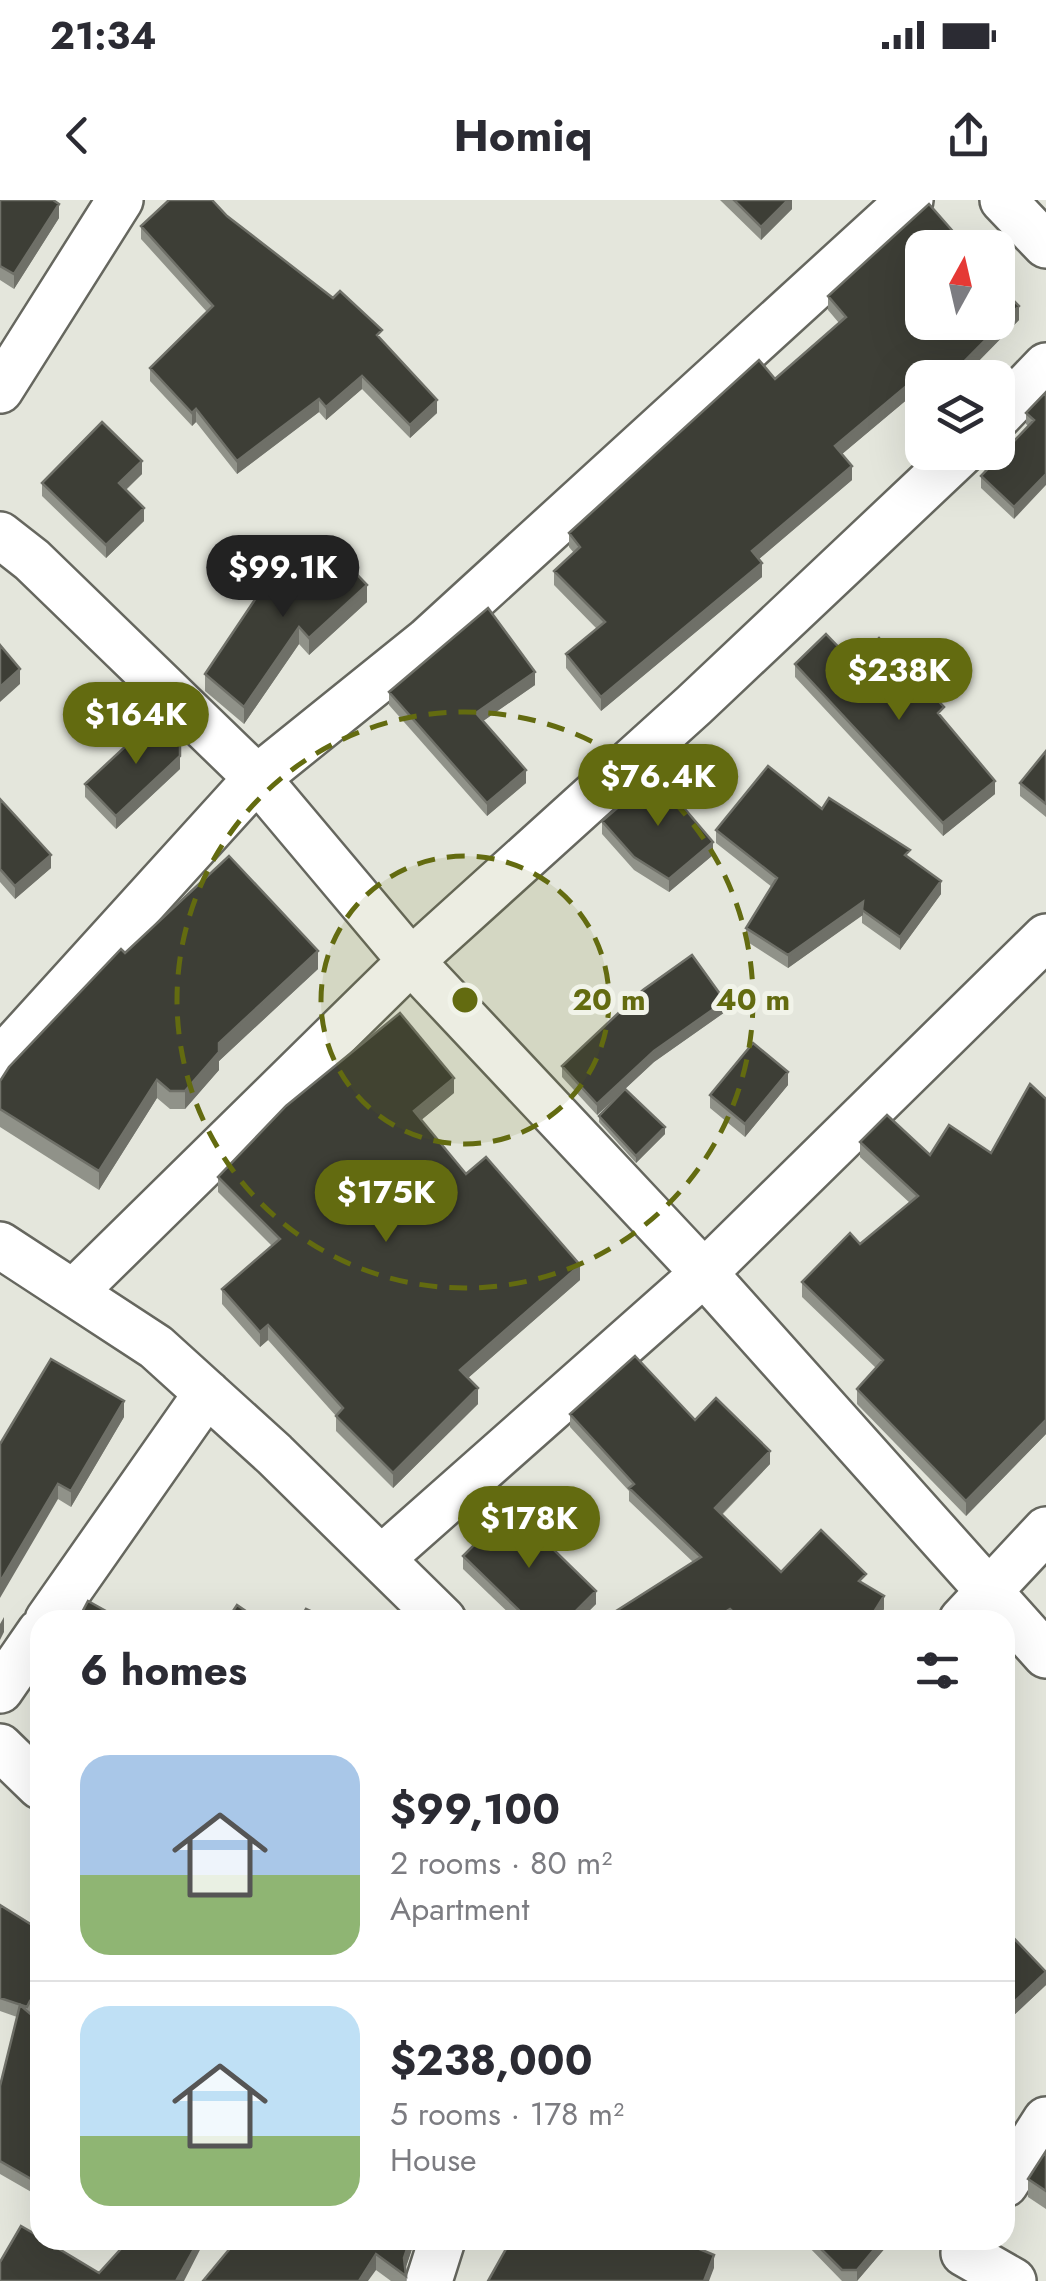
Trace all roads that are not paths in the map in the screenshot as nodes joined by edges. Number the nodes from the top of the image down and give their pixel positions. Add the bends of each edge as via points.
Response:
1 (120, 200) edge
2 (910, 200) edge
3 (1003, 200) edge
4 (1046, 246) edge
5 (1046, 366) edge
6 (0, 390) edge
7 (1015, 398) edge
8 (943, 470) edge
9 (0, 535) edge
10 (257, 778) junction
11 (1046, 938) edge
12 (411, 962) junction
13 (0, 1062) edge
14 (0, 1245) edge
15 (704, 1273) junction
16 (75, 1292) junction
17 (207, 1393) junction
18 (1046, 1530) edge
19 (381, 1558) junction
20 (976, 1605) edge
21 (55, 1610) edge
22 (434, 1610) edge
23 (1015, 1632) edge
24 (30, 1646) edge
25 (1046, 1654) edge
26 (0, 1690) edge
27 (0, 1747) edge
28 (30, 1776) edge
29 (1046, 2120) edge
30 (1015, 2168) edge
31 (439, 2250) edge
32 (961, 2258) edge
33 (429, 2281) edge
34 (1012, 2281) edge

1 - 6 street
2 - 10 street via 426,641
3 - 4 street
5 - 7 street
8 - 12 street
9 - 10 street
10 - 12 street
10 - 13 street
11 - 15 street
12 - 15 street
12 - 16 street
14 - 16 street
15 - 19 street
15 - 20 street
16 - 17 street via 156,1347
17 - 19 street
17 - 21 street
18 - 20 street
19 - 22 street
23 - 25 street
24 - 26 street
27 - 28 street
29 - 30 street
31 - 33 street
32 - 34 street

